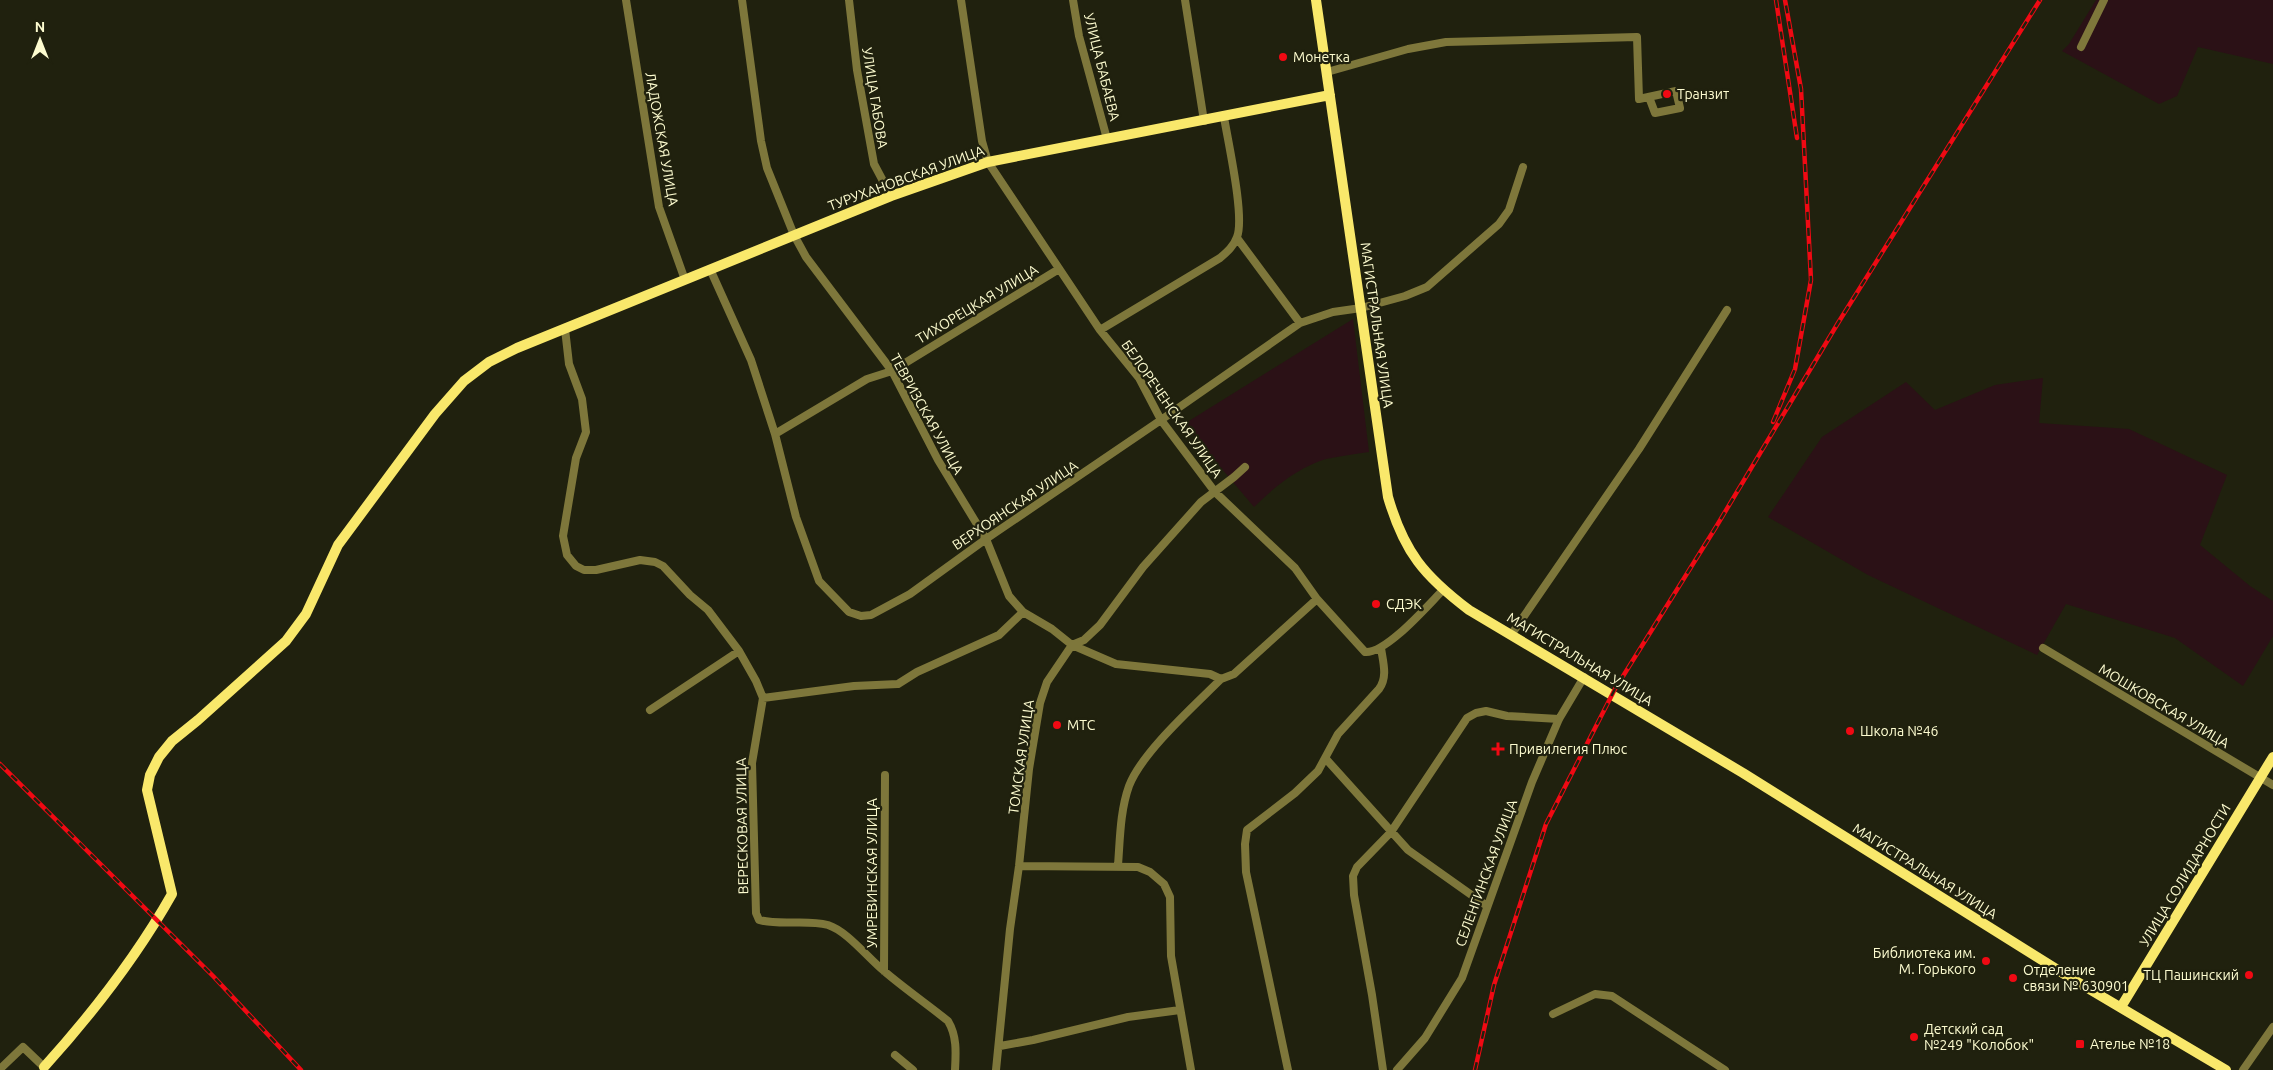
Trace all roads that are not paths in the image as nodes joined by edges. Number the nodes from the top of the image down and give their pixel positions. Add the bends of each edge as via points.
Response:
1 (626, 0) edge
2 (742, 0) edge
3 (849, 0) edge
4 (961, 0) edge
5 (1073, 0) edge
6 (1185, 0) edge
7 (1316, 0) edge
8 (2104, 0) edge
9 (2081, 47) dead end
10 (1327, 72) junction
11 (1330, 96) junction
12 (1649, 97) dead end
13 (1224, 117) junction
14 (1204, 121) junction
15 (1107, 139) junction
16 (988, 162) junction
17 (1524, 167) dead end
18 (891, 196) junction
19 (794, 235) junction
20 (1237, 238) junction
21 (710, 269) junction
22 (1059, 269) junction
23 (685, 280) junction
24 (1361, 308) junction
25 (1727, 310) dead end
26 (1300, 324) junction
27 (565, 329) junction
28 (1100, 330) junction
29 (892, 371) junction
30 (1162, 420) junction
31 (775, 434) junction
32 (1245, 467) dead end
33 (1215, 492) junction
34 (986, 539) junction
35 (1442, 590) junction
36 (1318, 599) junction
37 (1023, 612) junction
38 (1511, 635) junction
39 (1072, 645) junction
40 (1381, 648) junction
41 (2043, 648) dead end
42 (738, 651) junction
43 (1584, 677) junction
44 (1221, 678) junction
45 (763, 698) junction
46 (650, 710) dead end
47 (1559, 719) junction
48 (2273, 757) edge
49 (1326, 760) junction
50 (885, 775) dead end
51 (2260, 778) junction
52 (2273, 785) edge
53 (1391, 832) junction
54 (1118, 865) junction
55 (1019, 866) junction
56 (1487, 906) junction
57 (884, 972) junction
58 (2121, 1007) junction
59 (1180, 1010) junction
60 (1553, 1014) dead end
61 (2273, 1027) edge
62 (1000, 1046) junction
63 (896, 1055) dead end
64 (44, 1067) joint
65 (0, 1068) edge
66 (913, 1070) edge
67 (955, 1070) edge
68 (996, 1070) edge
69 (1191, 1070) edge
70 (1288, 1070) edge
71 (1383, 1070) edge
72 (1398, 1070) edge
73 (1725, 1070) edge
74 (2226, 1070) edge
75 (2243, 1070) edge

1 - 23 street, ЛАДОЖСКАЯ УЛИЦА via 659,207
2 - 19 street, ТЕВРИЗСКАЯ УЛИЦА via 767,168
3 - 18 street, УЛИЦА ГАБОВА via 857,70 874,164
4 - 16 street, БЕЛОРЕЧЕНСКАЯ УЛИЦА
5 - 15 street, УЛИЦА БАБАЕВА via 1079,36
6 - 14 street
7 - 10 street, МАГИСТРАЛЬНАЯ УЛИЦА
8 - 9 street
10 - 11 street, МАГИСТРАЛЬНАЯ УЛИЦА
10 - 12 street via 1408,49 1446,42 1637,37 1639,99
11 - 13 street, ТУРУХАНОВСКАЯ УЛИЦА
11 - 24 street, МАГИСТРАЛЬНАЯ УЛИЦА
13 - 14 street, ТУРУХАНОВСКАЯ УЛИЦА
13 - 20 street via 1240,216
14 - 15 street, ТУРУХАНОВСКАЯ УЛИЦА
15 - 16 street, ТУРУХАНОВСКАЯ УЛИЦА
16 - 18 street, ТУРУХАНОВСКАЯ УЛИЦА
16 - 22 street, БЕЛОРЕЧЕНСКАЯ УЛИЦА
17 - 24 street via 1509,210 1499,224 1443,275 1427,288
18 - 19 street, ТУРУХАНОВСКАЯ УЛИЦА
19 - 21 street, ТУРУХАНОВСКАЯ УЛИЦА
19 - 29 street, ТЕВРИЗСКАЯ УЛИЦА via 806,256
20 - 26 street
20 - 28 street via 1220,258
21 - 23 street, ТУРУХАНОВСКАЯ УЛИЦА
21 - 31 street via 751,360
22 - 28 street, БЕЛОРЕЧЕНСКАЯ УЛИЦА
22 - 29 street, ТИХОРЕЦКАЯ УЛИЦА
23 - 27 street, ТУРУХАНОВСКАЯ УЛИЦА
24 - 26 street, ВЕРХОЯНСКАЯ УЛИЦА via 1333,312
24 - 35 street, МАГИСТРАЛЬНАЯ УЛИЦА via 1383,469 1393,515 1406,546
25 - 38 street via 1639,449
26 - 30 street, ВЕРХОЯНСКАЯ УЛИЦА
27 - 42 street via 569,364 582,399 586,432 576,458 563,536 567,555 584,570 640,560 663,566 708,610
27 - 64 street, ТУРУХАНОВСКАЯ УЛИЦА via 489,362 464,381 435,414 338,546 306,614 286,641 172,742 160,757 150,775 147,790 172,894 157,921 84,1023
28 - 30 street, БЕЛОРЕЧЕНСКАЯ УЛИЦА via 1138,378
29 - 31 street, ТИХОРЕЦКАЯ УЛИЦА via 867,379
29 - 34 street, ТЕВРИЗСКАЯ УЛИЦА via 938,460
30 - 33 street, БЕЛОРЕЧЕНСКАЯ УЛИЦА
30 - 34 street, ВЕРХОЯНСКАЯ УЛИЦА
31 - 34 street, ВЕРХОЯНСКАЯ УЛИЦА via 796,517 819,581 849,612 861,616 882,610 910,594
32 - 33 street, ТОМСКАЯ УЛИЦА
33 - 36 street, БЕЛОРЕЧЕНСКАЯ УЛИЦА via 1295,568
33 - 39 street, ТОМСКАЯ УЛИЦА via 1201,502 1143,567 1100,625 1084,640
34 - 37 street, ТЕВРИЗСКАЯ УЛИЦА via 1009,596
35 - 38 street, МАГИСТРАЛЬНАЯ УЛИЦА
35 - 40 street
36 - 40 street, БЕЛОРЕЧЕНСКАЯ УЛИЦА via 1365,652
36 - 44 street via 1234,674
37 - 39 street, ТЕВРИЗСКАЯ УЛИЦА
37 - 45 street via 999,635 917,672 898,684 854,686
38 - 43 street, МАГИСТРАЛЬНАЯ УЛИЦА
39 - 44 street, ТЕВРИЗСКАЯ УЛИЦА via 1116,664 1210,674
39 - 55 street, ТОМСКАЯ УЛИЦА via 1047,682 1040,704
40 - 49 street via 1384,682 1343,728
41 - 51 street, МОШКОВСКАЯ УЛИЦА
42 - 45 street
42 - 46 street
43 - 47 street, СЕЛЕНГИНСКАЯ УЛИЦА
43 - 58 street, МАГИСТРАЛЬНАЯ УЛИЦА
44 - 54 street via 1140,764 1129,786 1123,811
45 - 57 street, ВЕРЕСКОВАЯ УЛИЦА via 752,763 756,913 759,920 829,926
47 - 53 street via 1507,716 1486,711 1467,718
47 - 56 street, СЕЛЕНГИНСКАЯ УЛИЦА via 1532,782
48 - 51 street, УЛИЦА СОЛИДАРНОСТИ
49 - 53 street
49 - 70 street via 1296,793 1247,830 1245,844 1246,872
50 - 57 street, УМРЕВИНСКАЯ УЛИЦА
51 - 52 street, МОШКОВСКАЯ УЛИЦА
51 - 58 street, УЛИЦА СОЛИДАРНОСТИ
53 - 56 street via 1408,850
53 - 71 street via 1352,876
54 - 55 street via 1100,868
54 - 59 street via 1150,872 1164,884 1170,896 1171,956
55 - 62 street, ТОМСКАЯ УЛИЦА
56 - 72 street, СЕЛЕНГИНСКАЯ УЛИЦА via 1462,978 1425,1038
57 - 67 street, ВЕРЕСКОВАЯ УЛИЦА via 948,1021 954,1030
58 - 74 street, МАГИСТРАЛЬНАЯ УЛИЦА
59 - 62 street via 1128,1017
59 - 69 street
60 - 73 street via 1595,994 1612,996
61 - 75 street
62 - 68 street, ТОМСКАЯ УЛИЦА
63 - 66 street
64 - 65 street via 23,1047

